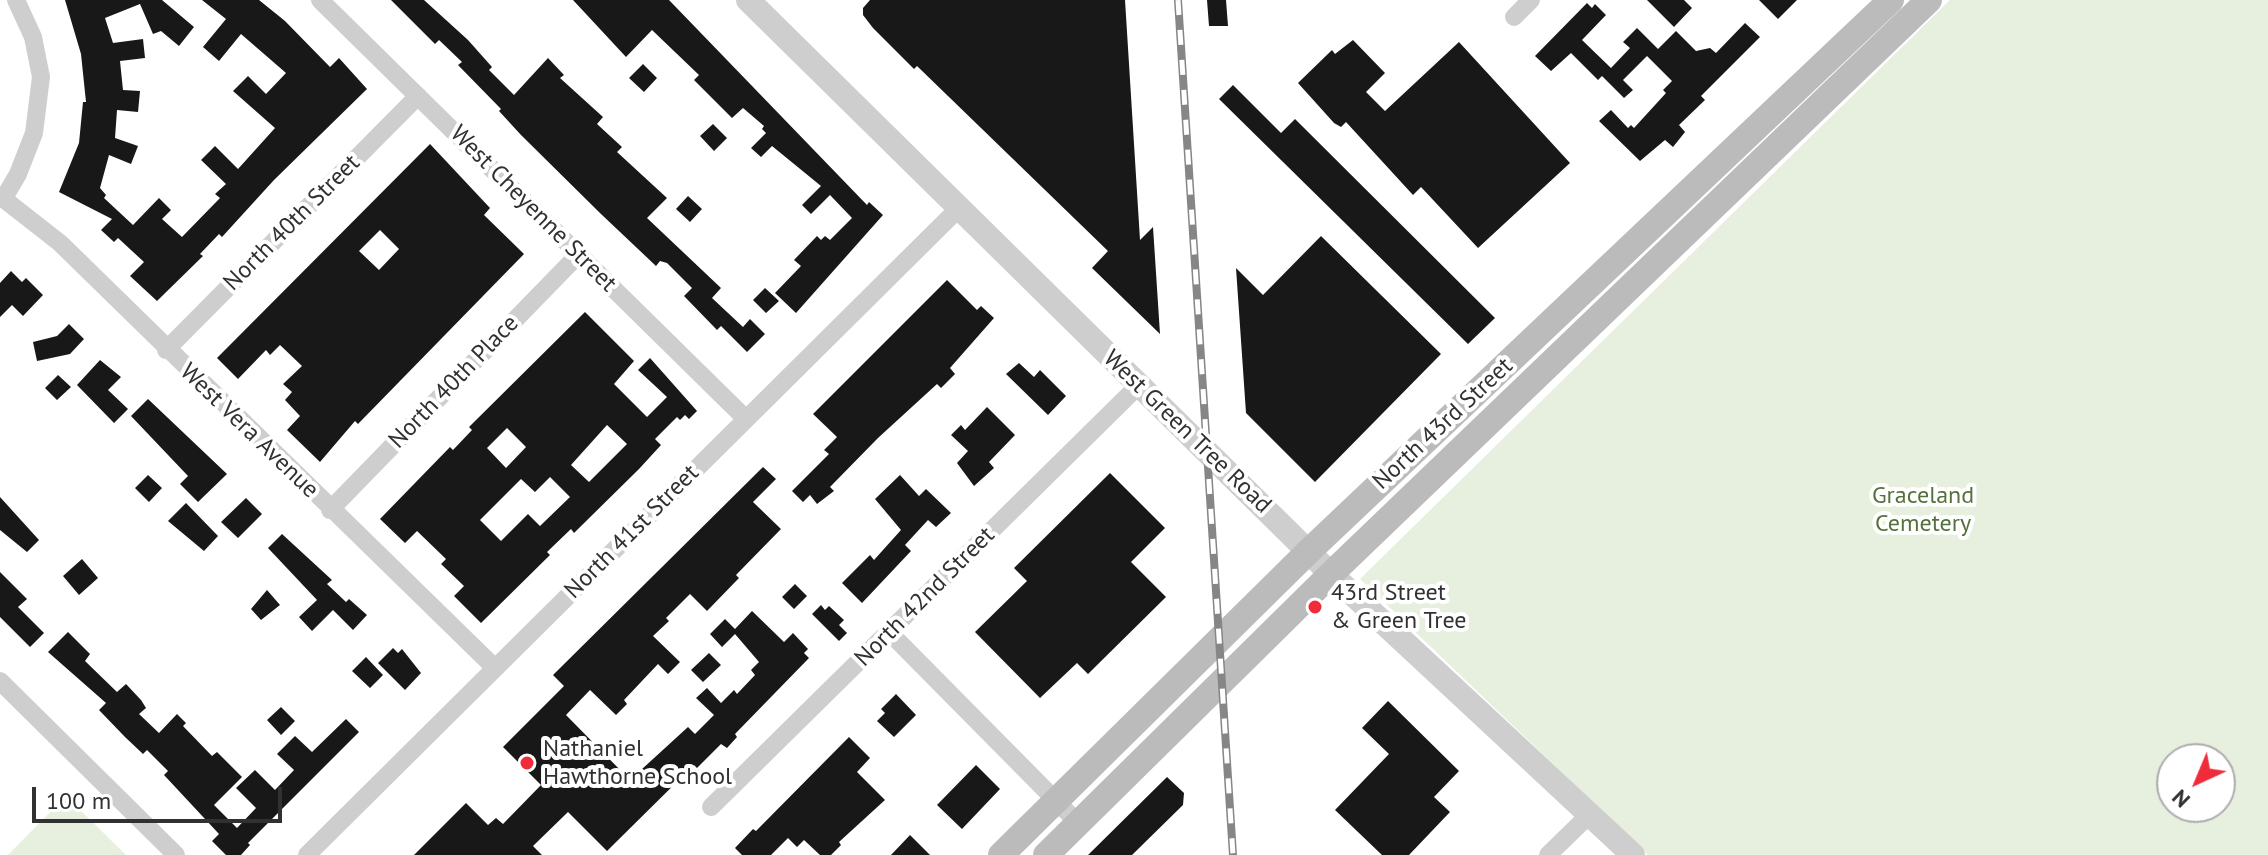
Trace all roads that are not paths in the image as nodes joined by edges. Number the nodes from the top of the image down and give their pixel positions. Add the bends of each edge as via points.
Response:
1 (16, 0) edge
2 (320, 0) edge
3 (748, 0) edge
4 (1531, 0) edge
5 (1891, 0) edge
6 (1929, 0) edge
7 (1514, 17) dead end
8 (418, 96) junction
9 (2, 197) edge
10 (958, 209) junction
11 (579, 254) junction
12 (166, 350) junction
13 (1138, 386) junction
14 (746, 419) junction
15 (330, 510) junction
16 (1309, 551) junction
17 (1331, 574) junction
18 (890, 633) junction
19 (495, 668) junction
20 (0, 681) edge
21 (1056, 801) junction
22 (711, 807) dead end
23 (1590, 814) junction
24 (1078, 823) junction
25 (176, 855) edge
26 (307, 855) edge
27 (1001, 855) edge
28 (1046, 855) edge
29 (1548, 855) edge
30 (1633, 855) edge

1 - 9 street via 33,37 41,77 34,133 18,174
2 - 8 street, West Cheyenne Street
3 - 10 street, West Green Tree Road
4 - 7 street
5 - 16 main road, North 43rd Street
6 - 17 main road, North 43rd Street
8 - 11 street, West Cheyenne Street
8 - 12 street, North 40th Street
9 - 12 street, West Vera Avenue via 60,243
10 - 13 street, West Green Tree Road
10 - 14 street, North 41st Street
11 - 14 street, West Cheyenne Street
11 - 15 street, North 40th Place
12 - 15 street, West Vera Avenue
13 - 16 street, West Green Tree Road
13 - 18 street, North 42nd Street
14 - 19 street, North 41st Street
15 - 19 street, West Vera Avenue
16 - 17 street, West Green Tree Road
16 - 21 main road, North 43rd Street
17 - 23 street, West Green Tree Road
17 - 24 main road, North 43rd Street
18 - 21 street
18 - 22 street, North 42nd Street
19 - 26 street, North 41st Street
20 - 25 street
21 - 24 street
21 - 27 main road, North 43rd Street
23 - 29 street
23 - 30 street, West Green Tree Road
24 - 28 main road, North 43rd Street

